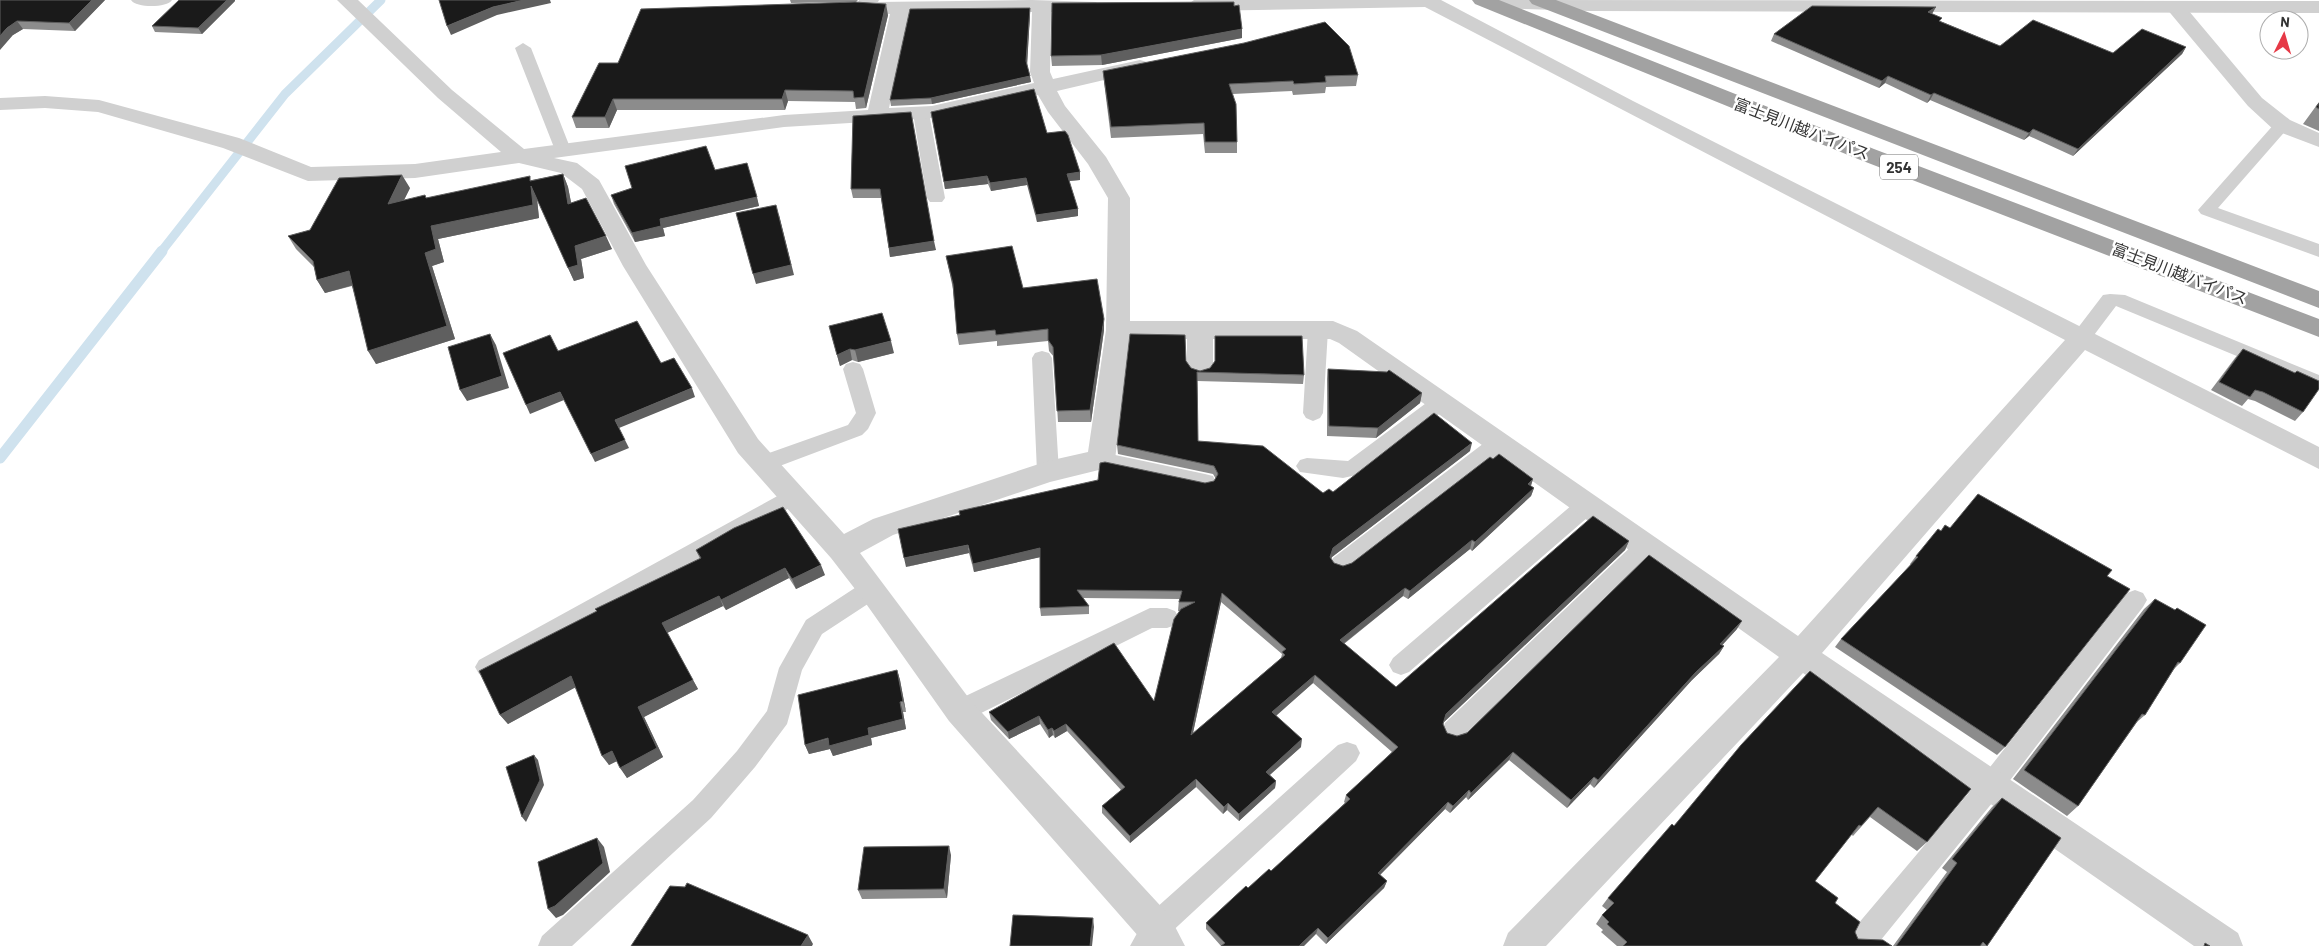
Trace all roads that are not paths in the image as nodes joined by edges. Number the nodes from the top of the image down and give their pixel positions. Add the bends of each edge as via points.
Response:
1 (138, 0) edge
2 (165, 0) edge
3 (347, 0) edge
4 (1428, 1) edge
5 (1485, 1) edge
6 (1544, 2) edge
7 (1640, 2) edge
8 (1978, 3) edge
9 (1042, 4) edge
10 (2151, 4) edge
11 (861, 5) edge
12 (1181, 5) edge
13 (1111, 6) edge
14 (2319, 7) edge
15 (901, 8) junction
16 (2176, 8) junction
17 (1325, 23) edge
18 (523, 48) dead end
19 (1156, 63) edge
20 (1045, 87) junction
21 (0, 104) edge
22 (921, 113) junction
23 (878, 117) junction
24 (2282, 125) junction
25 (2319, 141) edge
26 (563, 150) junction
27 (520, 156) junction
28 (936, 198) dead end
29 (2319, 251) edge
30 (2319, 300) edge
31 (2319, 328) edge
32 (1118, 330) junction
33 (1200, 330) junction
34 (1318, 330) junction
35 (2081, 338) junction
36 (1042, 358) dead end
37 (853, 369) edge
38 (1200, 369) edge
39 (2319, 383) edge
40 (1440, 403) junction
41 (1313, 413) dead end
42 (1498, 443) junction
43 (2319, 459) edge
44 (1101, 460) junction
45 (762, 464) junction
46 (1307, 466) dead end
47 (1048, 472) junction
48 (1205, 482) edge
49 (792, 496) junction
50 (1587, 505) junction
51 (1646, 546) junction
52 (841, 550) junction
53 (1341, 564) edge
54 (872, 589) junction
55 (2135, 600) dead end
56 (1167, 618) dead end
57 (1801, 655) junction
58 (1401, 665) dead end
59 (487, 667) edge
60 (960, 710) junction
61 (1454, 731) dead end
62 (1347, 753) dead end
63 (1992, 784) junction
64 (1156, 940) edge
65 (1862, 941) edge
66 (552, 946) edge
67 (1521, 946) edge
68 (2225, 946) edge

1 - 2 lane
3 - 27 street via 445,94
4 - 5 street
4 - 12 street
4 - 17 street
4 - 35 street
5 - 6 street
5 - 31 highway, 富士見川越バイパス / 254 via 1847,147
6 - 7 street
6 - 30 highway, 富士見川越バイパス / 254
7 - 8 street
8 - 10 street
9 - 13 street
9 - 15 street
9 - 20 street via 1040,72
10 - 16 street
11 - 15 street
14 - 16 street
15 - 23 street
16 - 24 street via 2256,102
18 - 26 lane
19 - 20 street
20 - 22 street
20 - 32 street via 1055,108 1098,162 1119,198
21 - 27 street via 45,102 98,106 231,143 308,174 415,171
22 - 23 street
22 - 28 lane
23 - 26 street via 784,121
24 - 25 street
24 - 29 lane via 2207,210
26 - 27 street
27 - 45 street via 568,168 591,185 635,266
32 - 33 street
32 - 44 street
33 - 34 street
33 - 38 street
34 - 40 street via 1333,330 1348,337
34 - 41 lane
35 - 39 lane via 2110,300 2118,300
35 - 43 street
35 - 57 street
36 - 47 lane
37 - 45 lane via 866,413 856,430
40 - 42 street
40 - 46 lane via 1354,468
42 - 50 street
42 - 53 lane
44 - 47 street
44 - 48 lane
45 - 49 street
47 - 52 street via 883,527
49 - 52 street
49 - 59 lane
50 - 51 street
50 - 58 lane
51 - 57 street
51 - 61 lane
52 - 54 street
54 - 60 street
54 - 66 lane via 814,627 791,668 778,716 702,809
55 - 63 lane
56 - 60 lane via 1150,618
57 - 63 street
57 - 67 street
60 - 64 street
62 - 64 lane
63 - 65 lane
63 - 68 street

